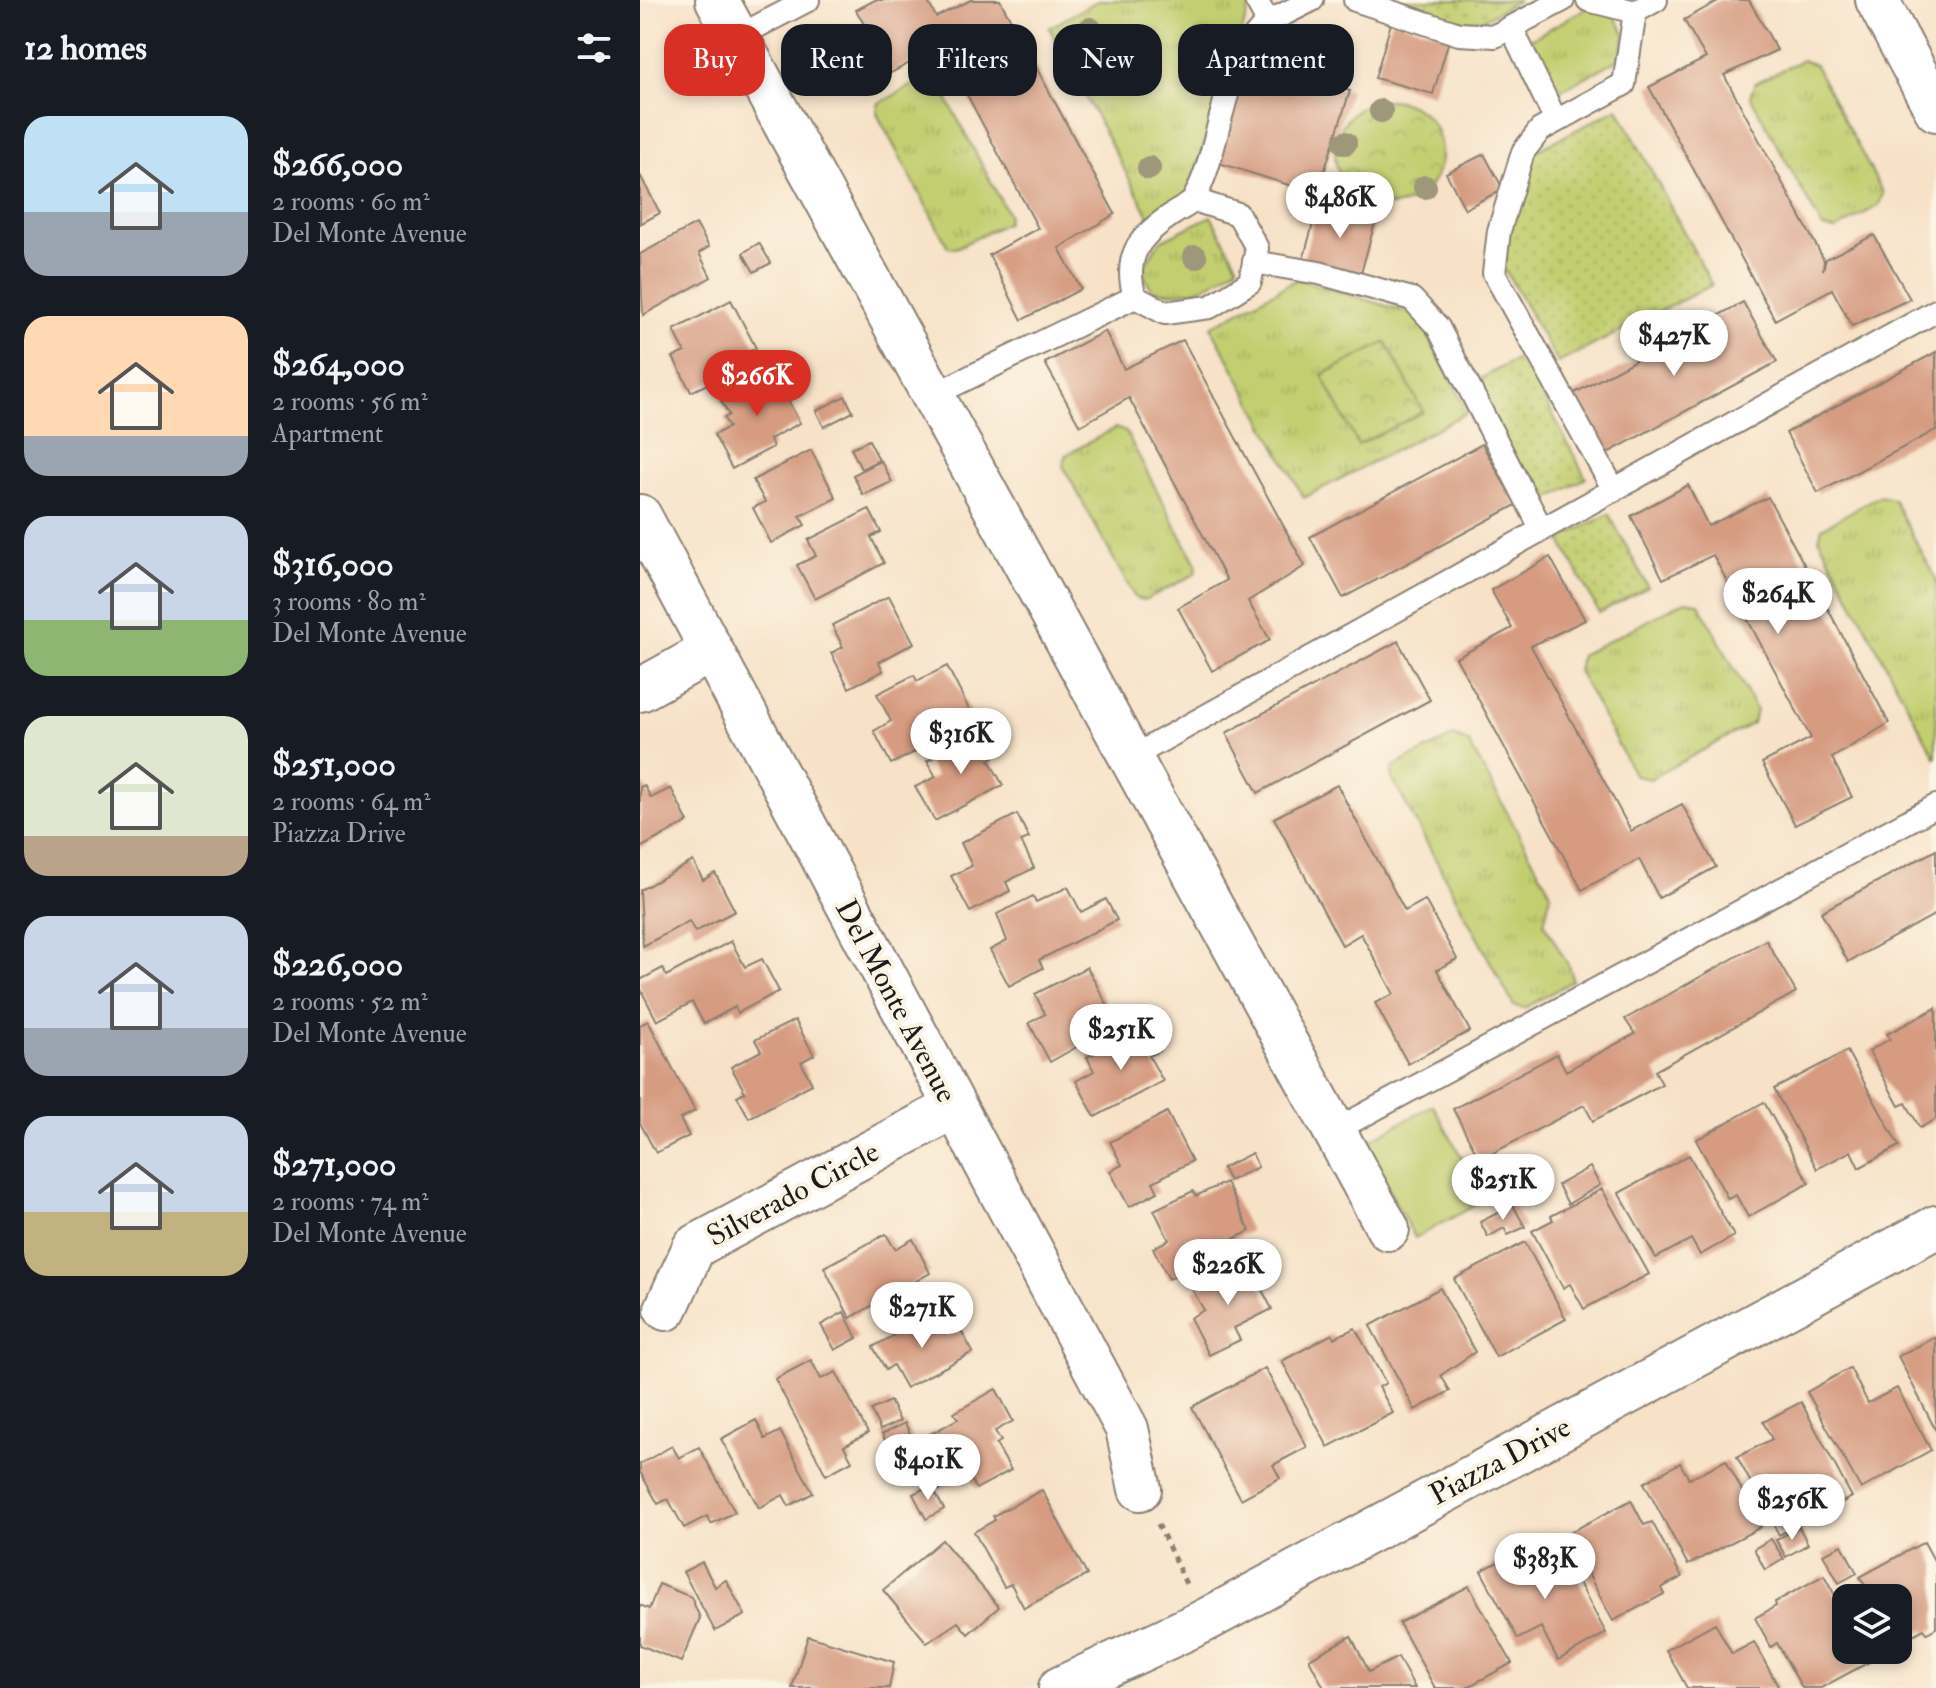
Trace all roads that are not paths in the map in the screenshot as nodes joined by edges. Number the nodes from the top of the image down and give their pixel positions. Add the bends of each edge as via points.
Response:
1 (717, 0) edge
2 (808, 0) edge
3 (1256, 0) edge
4 (1312, 0) edge
5 (1355, 0) edge
6 (1563, 0) edge
7 (1588, 0) edge
8 (1656, 0) edge
9 (1877, 0) edge
10 (1635, 12) junction
11 (1268, 22) junction
12 (730, 24) edge
13 (762, 24) edge
14 (1511, 27) junction
15 (765, 88) edge
16 (1936, 110) edge
17 (1556, 121) junction
18 (1194, 200) junction
19 (1254, 262) junction
20 (1135, 297) junction
21 (1936, 311) edge
22 (933, 395) junction
23 (1614, 490) junction
24 (640, 516) edge
25 (1542, 530) junction
26 (711, 651) junction
27 (640, 690) edge
28 (1130, 758) junction
29 (1936, 806) edge
30 (953, 1108) junction
31 (1334, 1131) junction
32 (1936, 1227) edge
33 (1388, 1229) dead end
34 (666, 1309) dead end
35 (1140, 1489) dead end
36 (1060, 1688) edge

1 - 12 street
2 - 13 lane
3 - 11 lane
4 - 11 lane
5 - 14 lane via 1459,34 1495,36
6 - 14 lane
7 - 10 lane
8 - 10 lane
9 - 16 street
10 - 17 lane via 1624,84
11 - 18 lane via 1243,49
14 - 17 lane
15 - 22 street
17 - 23 lane via 1540,130 1523,152 1499,231 1494,273
18 - 19 lane via 1238,214 1257,248
18 - 20 lane via 1137,244 1129,276
19 - 20 lane via 1250,282 1210,307 1165,313
19 - 25 lane via 1319,273 1412,299 1438,327
20 - 22 lane
21 - 23 lane
22 - 28 street
23 - 25 lane
24 - 26 street, Del Monte Avenue
25 - 28 lane
26 - 27 street
26 - 30 street, Del Monte Avenue
28 - 31 street
29 - 31 lane
30 - 34 street, Silverado Circle via 694,1247
30 - 35 street, Del Monte Avenue via 1127,1429
31 - 33 street
32 - 36 street, Piazza Drive via 1204,1621

